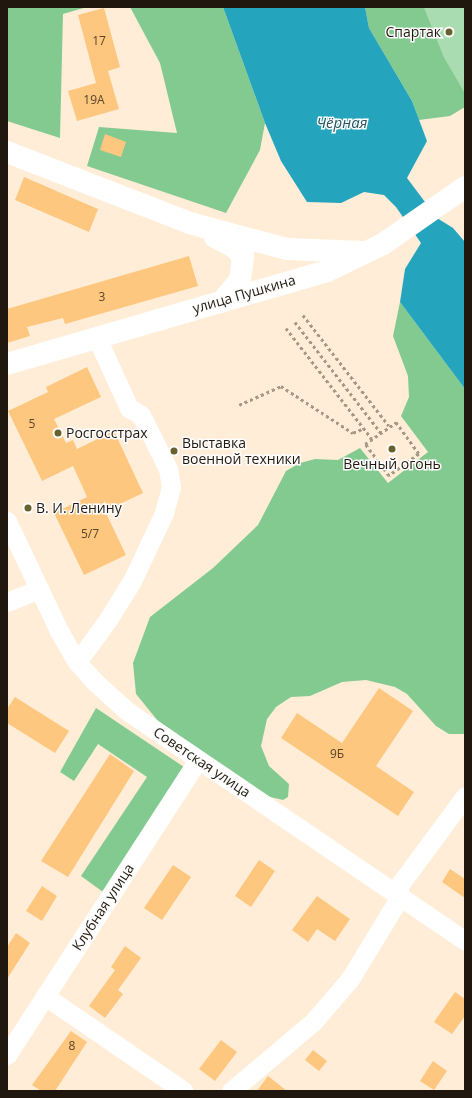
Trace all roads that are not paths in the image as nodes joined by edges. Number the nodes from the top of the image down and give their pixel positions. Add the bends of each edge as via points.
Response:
1 (7, 152) edge
2 (460, 191) edge
3 (192, 224) junction
4 (363, 252) junction
5 (223, 300) junction
6 (97, 338) junction
7 (7, 364) edge
8 (7, 521) edge
9 (39, 589) junction
10 (7, 602) edge
11 (77, 662) junction
12 (198, 760) junction
13 (465, 796) edge
14 (398, 893) junction
15 (465, 940) edge
16 (45, 996) junction
17 (7, 1054) edge
18 (184, 1091) edge
19 (231, 1091) edge

1 - 3 main road
2 - 4 main road, улица Пушкина via 383,244
3 - 4 main road via 287,249
3 - 5 main road via 234,247 244,256 240,280
4 - 5 main road, улица Пушкина via 327,271
5 - 6 main road, улица Пушкина
6 - 7 main road, улица Пушкина
6 - 11 street via 129,408 141,415 168,469 171,487 164,513 135,575 108,621
8 - 9 street, Советская улица
9 - 10 street
9 - 11 street, Советская улица
11 - 12 street, Советская улица via 127,711
12 - 14 street, Советская улица
12 - 16 street, Клубная улица
13 - 14 street
14 - 15 street, Советская улица
14 - 19 street via 350,979 313,1022
16 - 17 street, Клубная улица
16 - 18 street

